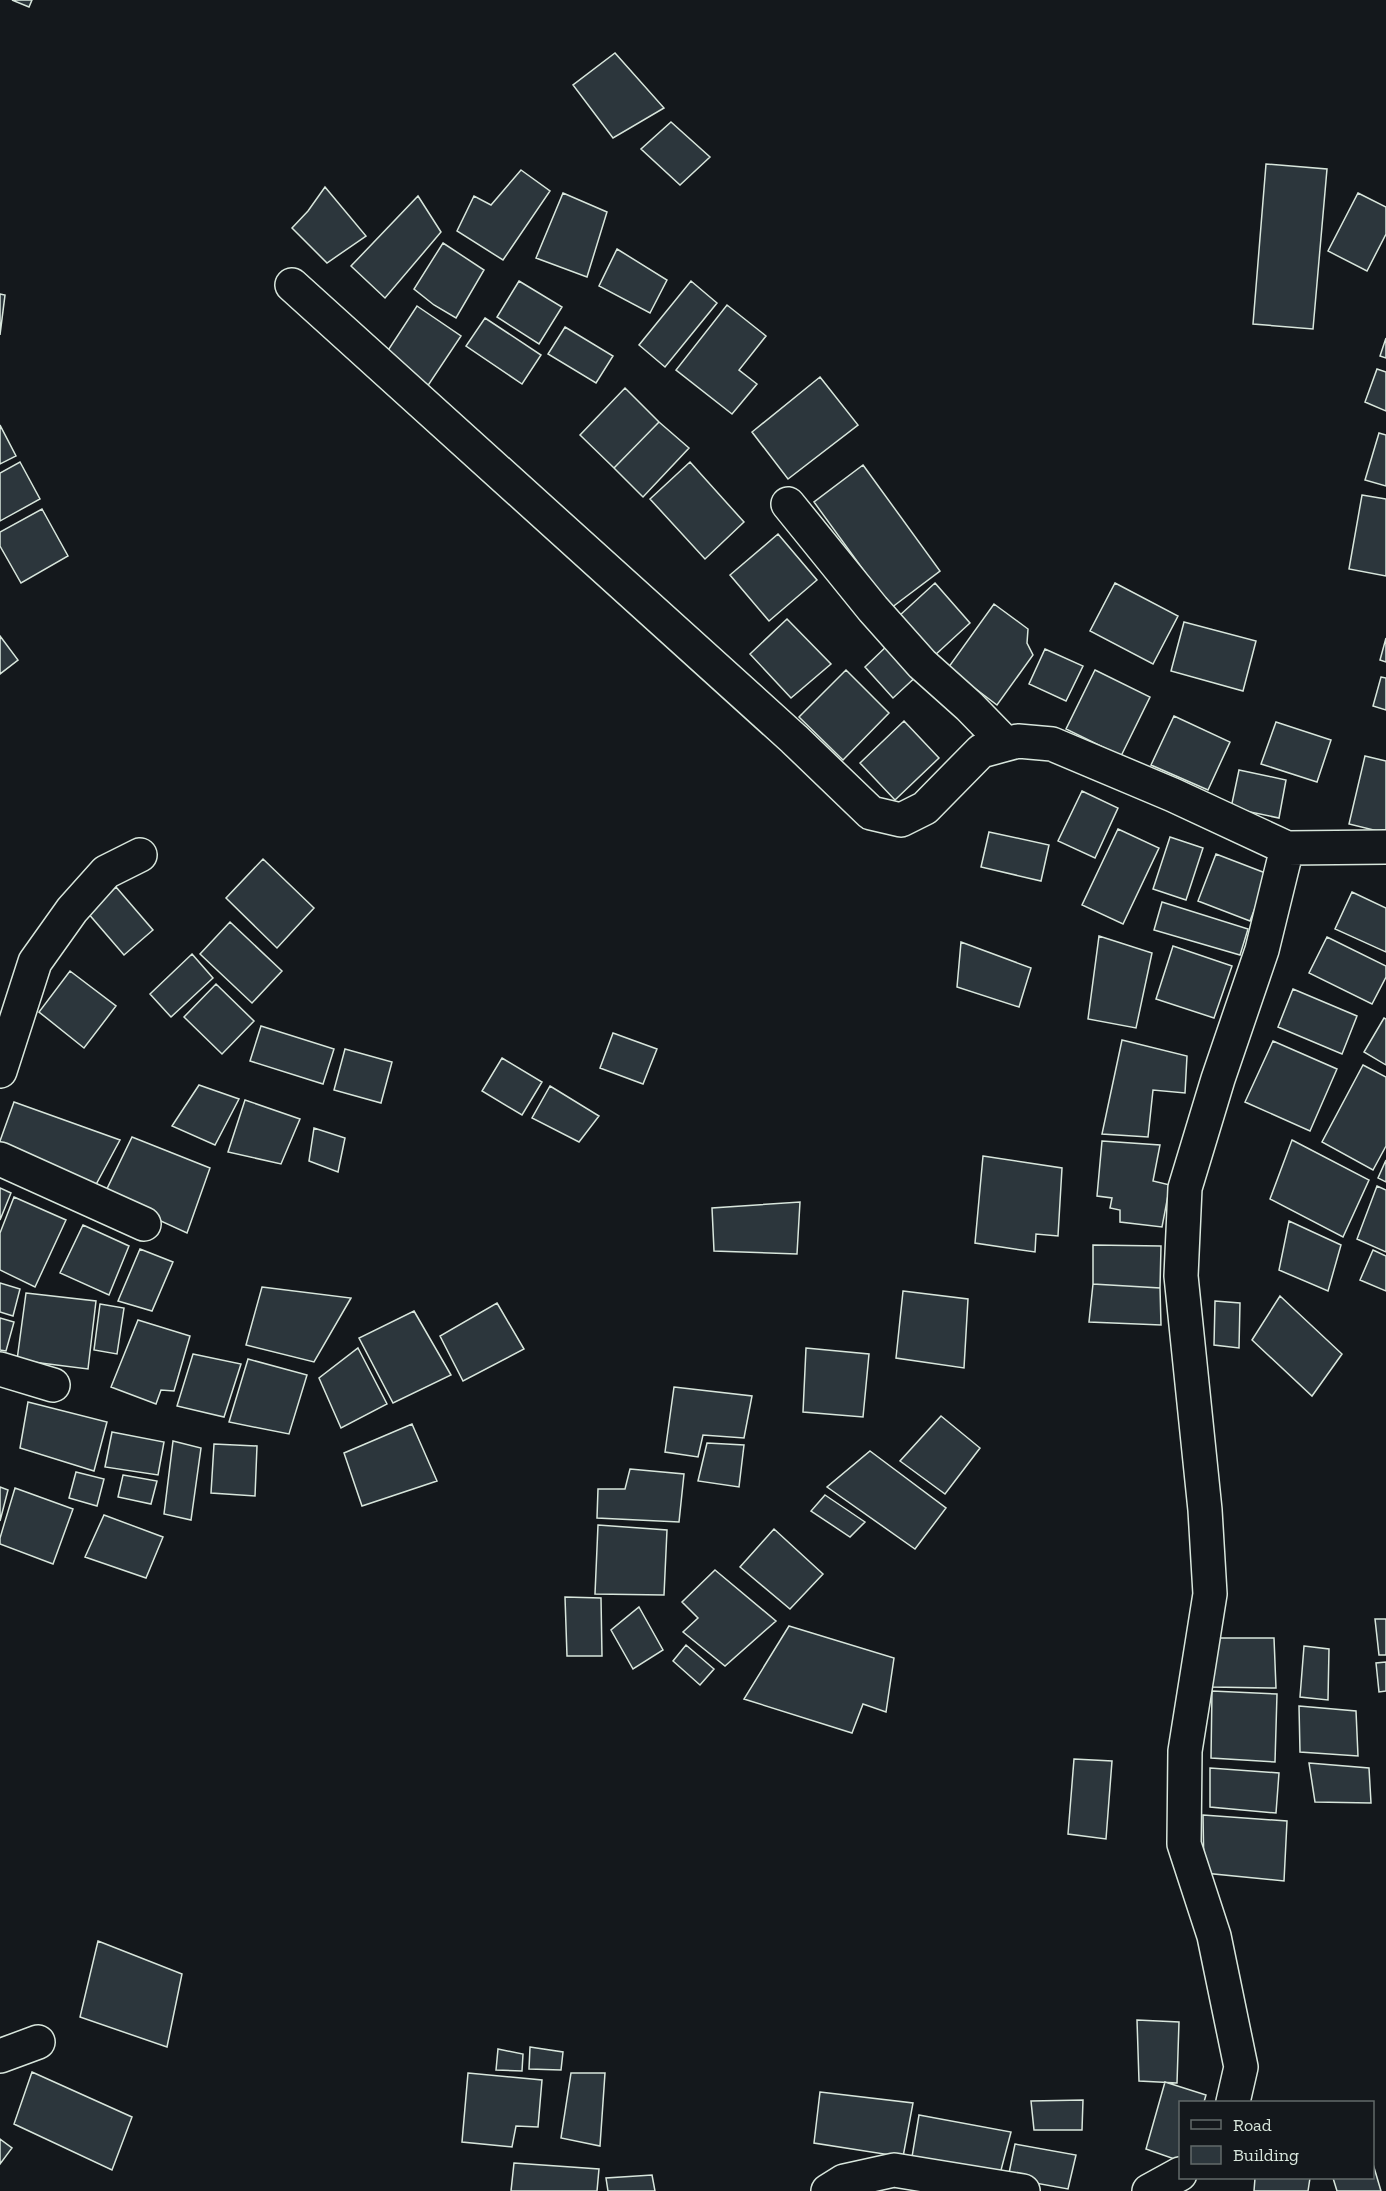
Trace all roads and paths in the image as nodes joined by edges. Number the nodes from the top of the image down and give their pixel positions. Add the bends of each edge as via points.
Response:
1 (292, 285) dead end
2 (788, 504) dead end
3 (1006, 744) junction
4 (1386, 847) edge
5 (1287, 848) junction
6 (140, 855) dead end
7 (0, 1071) edge
8 (0, 1160) edge
9 (144, 1224) dead end
10 (0, 1369) edge
11 (53, 1385) dead end
12 (38, 2042) dead end
13 (0, 2056) edge
14 (1233, 2101) edge
15 (1179, 2175) edge
16 (828, 2191) edge
17 (1023, 2191) edge
18 (1149, 2191) edge

1 - 3 street via 795,739 871,813 901,820 925,808 981,751
2 - 3 street via 922,664
3 - 5 street via 1052,744
4 - 5 street
5 - 14 street via 1262,950 1185,1188 1183,1232 1182,1276 1210,1594 1185,1751 1184,1844 1214,1936 1241,2067
6 - 7 street via 106,872 72,910 35,962
8 - 9 street
10 - 11 street
12 - 13 street
15 - 18 street
16 - 17 street via 844,2181 894,2170

